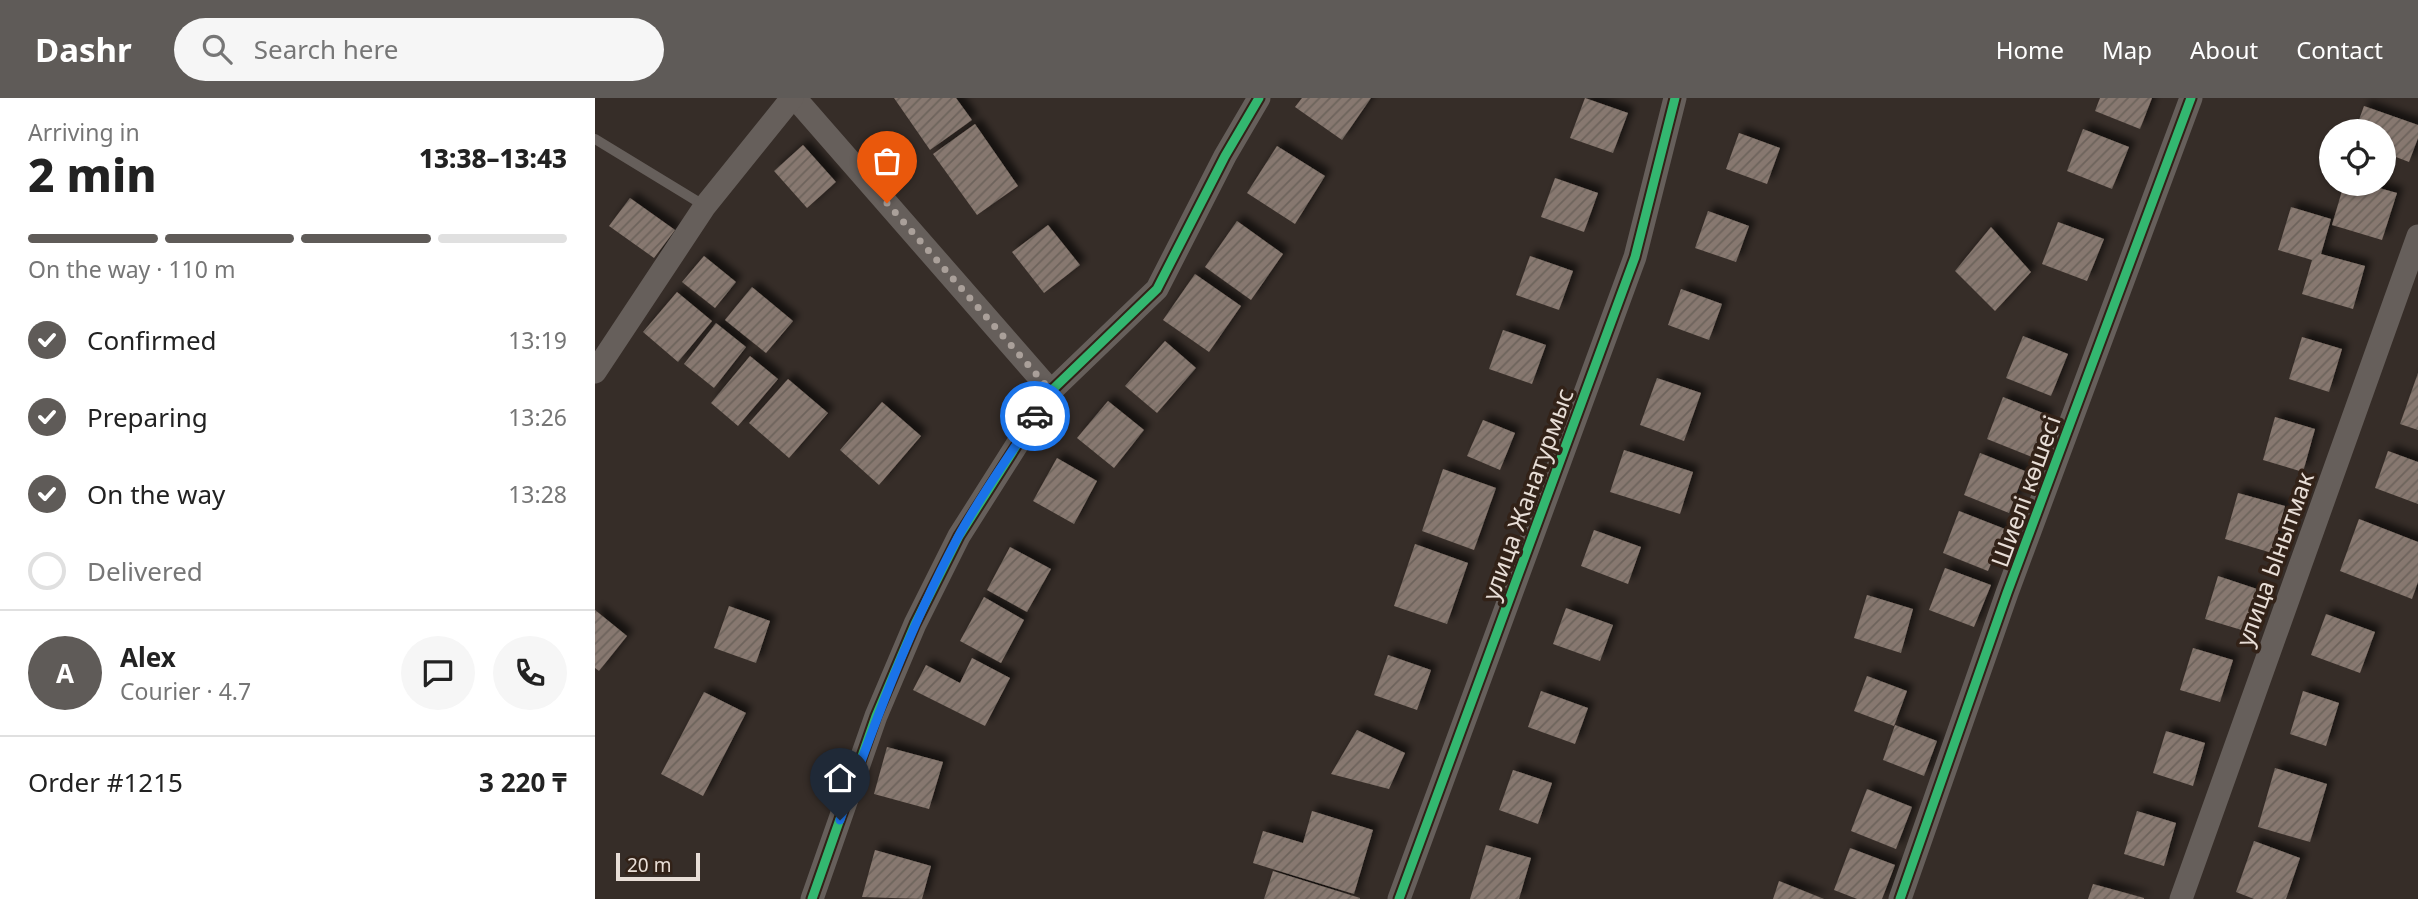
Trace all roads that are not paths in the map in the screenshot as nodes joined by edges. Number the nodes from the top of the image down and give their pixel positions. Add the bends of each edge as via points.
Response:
1 (794, 98) edge
2 (1259, 98) edge
3 (1675, 98) edge
4 (2191, 98) edge
5 (595, 139) edge
6 (705, 206) junction
7 (2418, 236) edge
8 (595, 372) edge
9 (1051, 391) junction
10 (812, 899) edge
11 (1399, 899) edge
12 (1900, 899) edge
13 (2181, 899) edge

1 - 6 street
1 - 9 street
2 - 9 street via 1157,289
3 - 11 street, улица Жанатурмыс via 1635,257
4 - 12 street, Шиелі көшесі via 2007,593
5 - 6 lane
6 - 8 street
7 - 13 street, улица Ынытмак
9 - 10 street via 959,536 915,624 876,716

